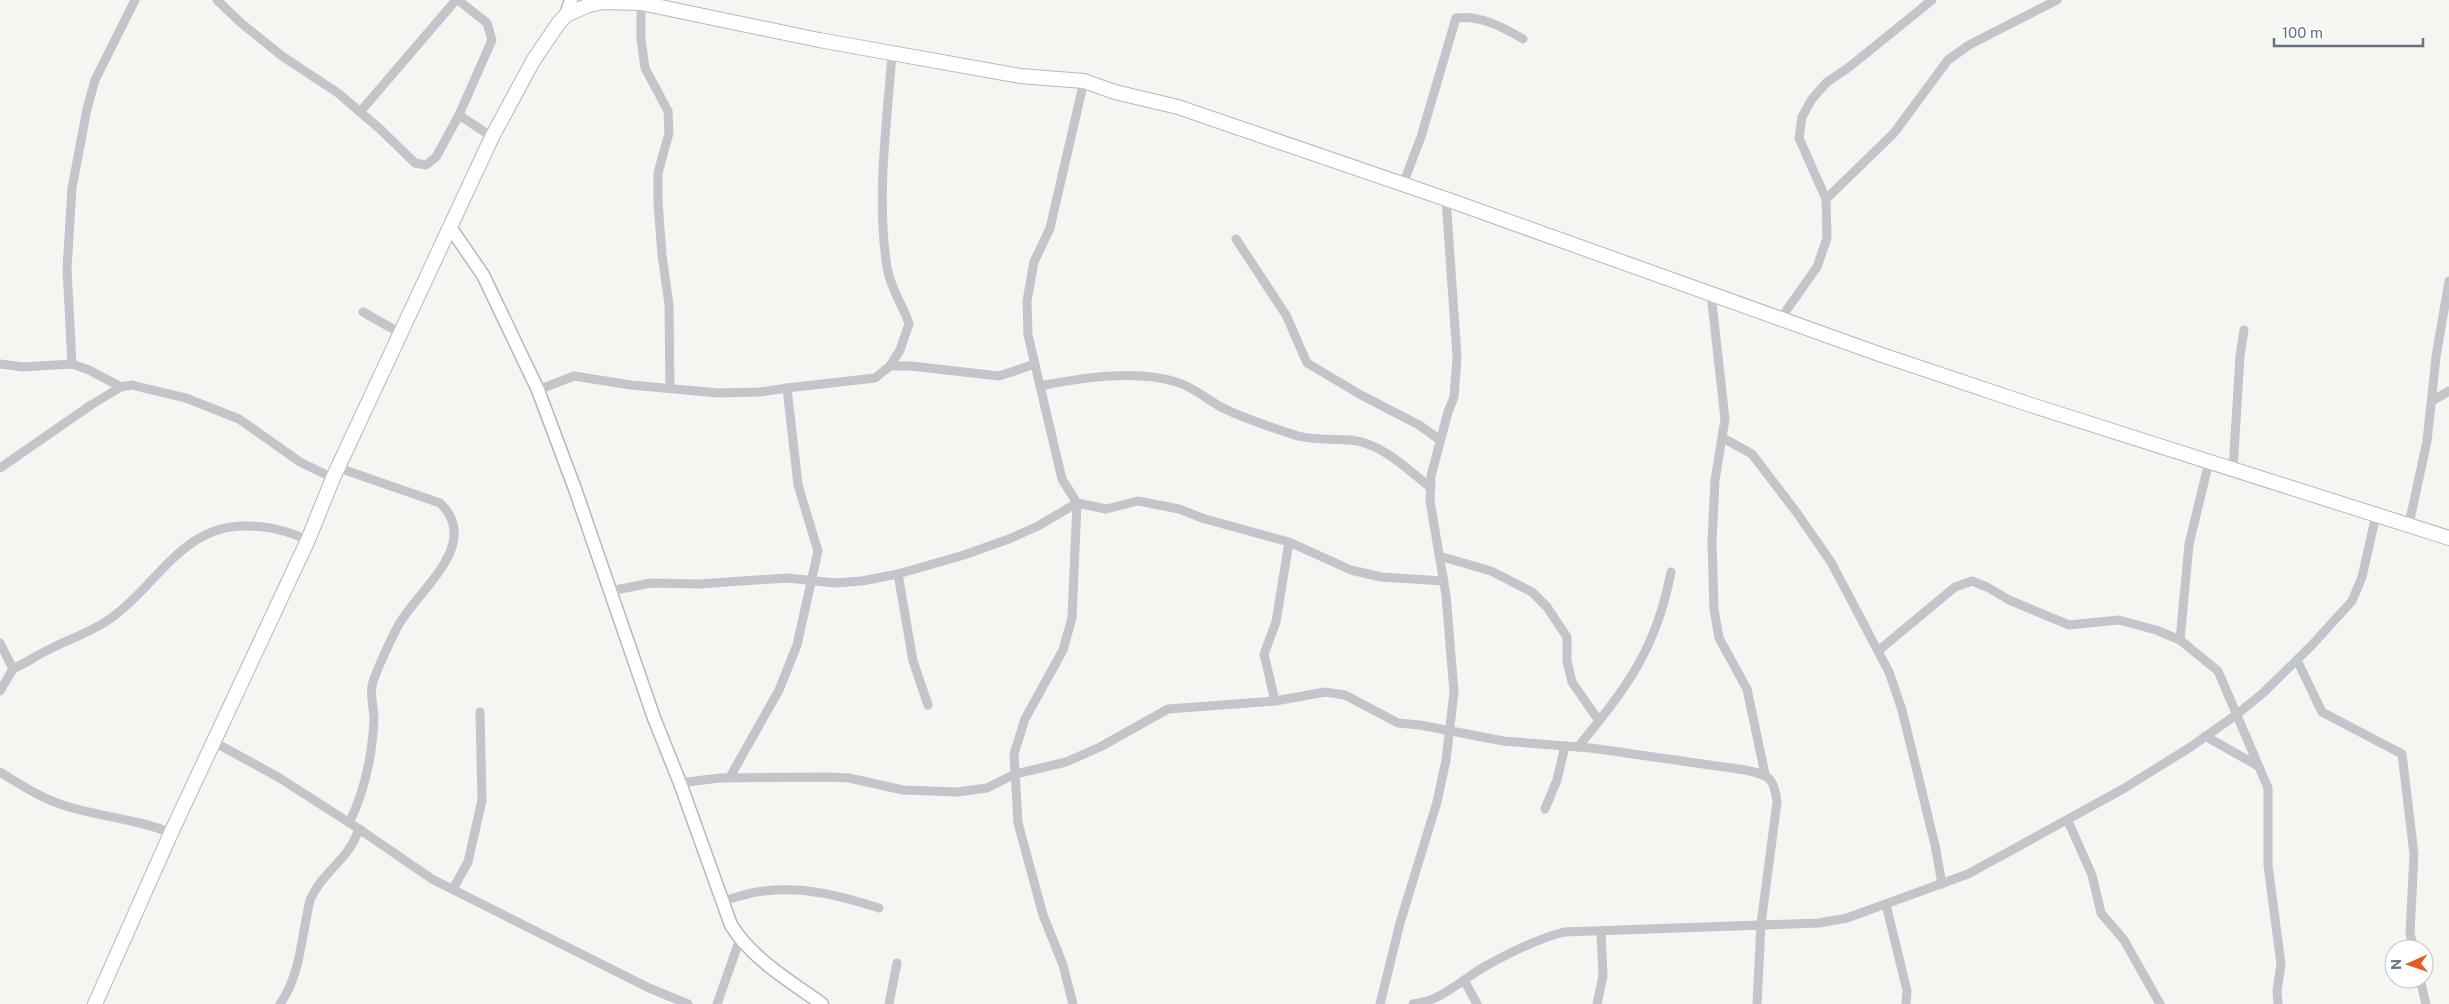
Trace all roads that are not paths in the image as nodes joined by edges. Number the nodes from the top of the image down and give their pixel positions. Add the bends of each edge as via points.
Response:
1 (135, 0) edge
2 (217, 0) edge
3 (457, 0) edge
4 (571, 0) edge
5 (1932, 0) edge
6 (2057, 0) edge
7 (641, 4) junction
8 (566, 16) junction
9 (1523, 39) dead end
10 (892, 53) junction
11 (1084, 81) junction
12 (360, 112) junction
13 (458, 115) junction
14 (492, 138) junction
15 (1403, 184) junction
16 (1446, 198) junction
17 (1826, 199) junction
18 (450, 227) junction
19 (1236, 240) dead end
20 (2449, 280) edge
21 (1711, 294) junction
22 (362, 312) dead end
23 (1781, 318) junction
24 (2244, 330) dead end
25 (400, 333) junction
26 (0, 364) edge
27 (72, 364) junction
28 (1035, 364) junction
29 (890, 366) junction
30 (1040, 386) junction
31 (122, 388) junction
32 (670, 388) junction
33 (787, 388) junction
34 (538, 390) junction
35 (2449, 391) edge
36 (2432, 401) junction
37 (1723, 438) junction
38 (1440, 440) junction
39 (2209, 462) junction
40 (0, 468) edge
41 (2233, 469) junction
42 (336, 473) junction
43 (1431, 488) junction
44 (1077, 503) junction
45 (2376, 515) junction
46 (2409, 524) junction
47 (2449, 538) edge
48 (308, 540) junction
49 (1289, 542) junction
50 (1439, 556) junction
51 (1671, 572) dead end
52 (898, 574) junction
53 (1444, 581) junction
54 (811, 582) junction
55 (610, 591) junction
56 (2180, 640) junction
57 (0, 643) edge
58 (1878, 651) junction
59 (2297, 660) junction
60 (13, 669) junction
61 (0, 691) edge
62 (1275, 701) junction
63 (928, 706) dead end
64 (480, 712) dead end
65 (2236, 715) junction
66 (1599, 721) junction
67 (1450, 731) junction
68 (2205, 736) junction
69 (214, 742) junction
70 (1565, 746) junction
71 (1578, 747) junction
72 (2258, 766) junction
73 (0, 772) edge
74 (1015, 774) junction
75 (1765, 774) junction
76 (730, 777) junction
77 (680, 783) junction
78 (1544, 809) dead end
79 (2068, 821) junction
80 (349, 823) junction
81 (358, 829) junction
82 (171, 833) junction
83 (1942, 884) junction
84 (453, 889) junction
85 (722, 901) junction
86 (1886, 904) junction
87 (879, 908) dead end
88 (1761, 924) junction
89 (1601, 932) junction
90 (740, 939) junction
91 (2412, 939) edge
92 (897, 963) dead end
93 (1464, 980) junction
94 (2422, 989) edge
95 (95, 1004) edge
96 (280, 1004) edge
97 (688, 1004) edge
98 (717, 1004) edge
99 (822, 1004) edge
100 (889, 1004) edge
101 (1073, 1004) edge
102 (1380, 1004) edge
103 (1414, 1004) edge
104 (1477, 1004) edge
105 (1597, 1004) edge
106 (1757, 1004) edge
107 (1906, 1004) edge
108 (2160, 1004) edge
109 (2278, 1004) edge
110 (2426, 1004) edge

1 - 27 street via 95,80 86,109 72,188 67,269
2 - 12 street via 241,24
3 - 12 street
3 - 13 street via 487,23 492,40
4 - 8 street
5 - 17 street via 1827,82 1802,117 1799,138
6 - 17 street via 1977,41 1948,60 1894,133
7 - 8 main road via 604,2
7 - 10 main road
7 - 32 street via 645,68 668,111 669,134 658,173 658,202 669,305
8 - 14 main road via 532,61
9 - 15 street via 1505,28 1469,16 1456,18 1421,137
10 - 11 main road via 1020,76
10 - 29 street via 881,185 887,268 909,324 900,350
11 - 15 main road via 1228,123
11 - 28 street via 1050,228 1034,262 1027,301 1028,335
12 - 13 street via 415,163 426,165 436,157
13 - 14 street
14 - 18 main road
15 - 16 main road
16 - 21 main road
16 - 38 street via 1457,357 1454,397
17 - 23 street via 1828,228 1824,249 1817,267
18 - 25 main road
18 - 34 street via 483,275
19 - 38 street via 1286,315 1307,363 1411,420
20 - 36 street
21 - 23 main road
21 - 37 street via 1725,419
22 - 25 street
23 - 39 main road via 2013,399
24 - 41 street
25 - 42 main road
26 - 27 street
27 - 31 street
28 - 29 street via 999,376
28 - 30 street
29 - 33 street via 875,378
30 - 43 street via 1118,376 1177,382 1221,407 1299,436 1370,444 1402,463
30 - 44 street via 1062,479
31 - 40 street via 91,405
31 - 42 street via 132,386 212,407 239,419 300,462
32 - 33 street via 718,393
32 - 34 street via 574,376
33 - 54 street via 798,485 818,551
34 - 55 street
35 - 36 street
36 - 46 street
37 - 58 street via 1752,454 1797,513 1831,562
37 - 75 street via 1715,480 1712,542 1714,609 1719,638 1747,689
38 - 43 street
39 - 41 main road
39 - 56 street via 2189,544
41 - 45 main road
42 - 48 main road
42 - 80 street via 440,503 449,512 455,529 453,547 443,566 398,625 372,686 373,746 359,801
43 - 50 street via 1430,501
44 - 49 street via 1106,509 1138,501 1179,509
44 - 52 street via 1009,539
44 - 74 street via 1072,618 1054,670 1025,719 1014,754
45 - 46 main road
45 - 59 street via 2362,577 2352,601
46 - 47 main road
48 - 60 street via 285,530 238,525 206,532 99,627
48 - 69 main road
49 - 53 street via 1351,570 1381,578
49 - 62 street via 1276,622 1264,654
50 - 53 street
50 - 66 street via 1492,571 1532,592 1547,607 1568,637 1572,682
51 - 66 street via 1650,646 1632,678
52 - 54 street via 862,581
52 - 63 street via 913,661
53 - 67 street via 1454,692
54 - 55 street via 786,578 699,584 651,583
54 - 76 street via 797,645 779,690
55 - 77 street
56 - 58 street via 2119,620 2069,625 1972,581 1955,587
56 - 65 street via 2218,672
57 - 60 street
58 - 83 street via 1902,710
59 - 65 street
59 - 91 street via 2322,712 2402,754 2414,854
60 - 61 street
62 - 67 street via 1325,692 1345,695 1398,723
62 - 74 street via 1168,709 1066,762
64 - 84 street via 482,800 468,862
65 - 68 street
65 - 72 street
66 - 71 street
67 - 70 street via 1503,741
67 - 102 street via 1438,802 1400,923
68 - 72 street
68 - 79 street
69 - 80 street via 278,777
69 - 82 main road
70 - 71 street
70 - 78 street via 1557,780
71 - 75 street
72 - 109 street via 2268,788 2268,865 2281,964
73 - 82 street via 49,800
74 - 76 street via 987,788 957,792 903,790 849,778
74 - 101 street via 1018,823 1043,915 1063,965
75 - 88 street via 1775,788 1777,802
76 - 77 street
77 - 85 street
79 - 83 street via 1968,874
79 - 108 street via 2092,875 2101,913 2124,940
80 - 81 street
81 - 84 street via 432,879
81 - 96 street via 353,846 311,898 297,969
82 - 95 main road
83 - 86 street
84 - 97 street via 649,988
85 - 87 street via 763,891 811,890
85 - 90 street
86 - 88 street via 1846,918 1818,923
86 - 107 street via 1907,991
88 - 89 street
88 - 106 street
89 - 93 street via 1585,930 1548,936
89 - 105 street via 1603,976
90 - 98 street
90 - 99 street via 773,969
92 - 100 street
93 - 103 street via 1429,1002
93 - 104 street
94 - 110 street

